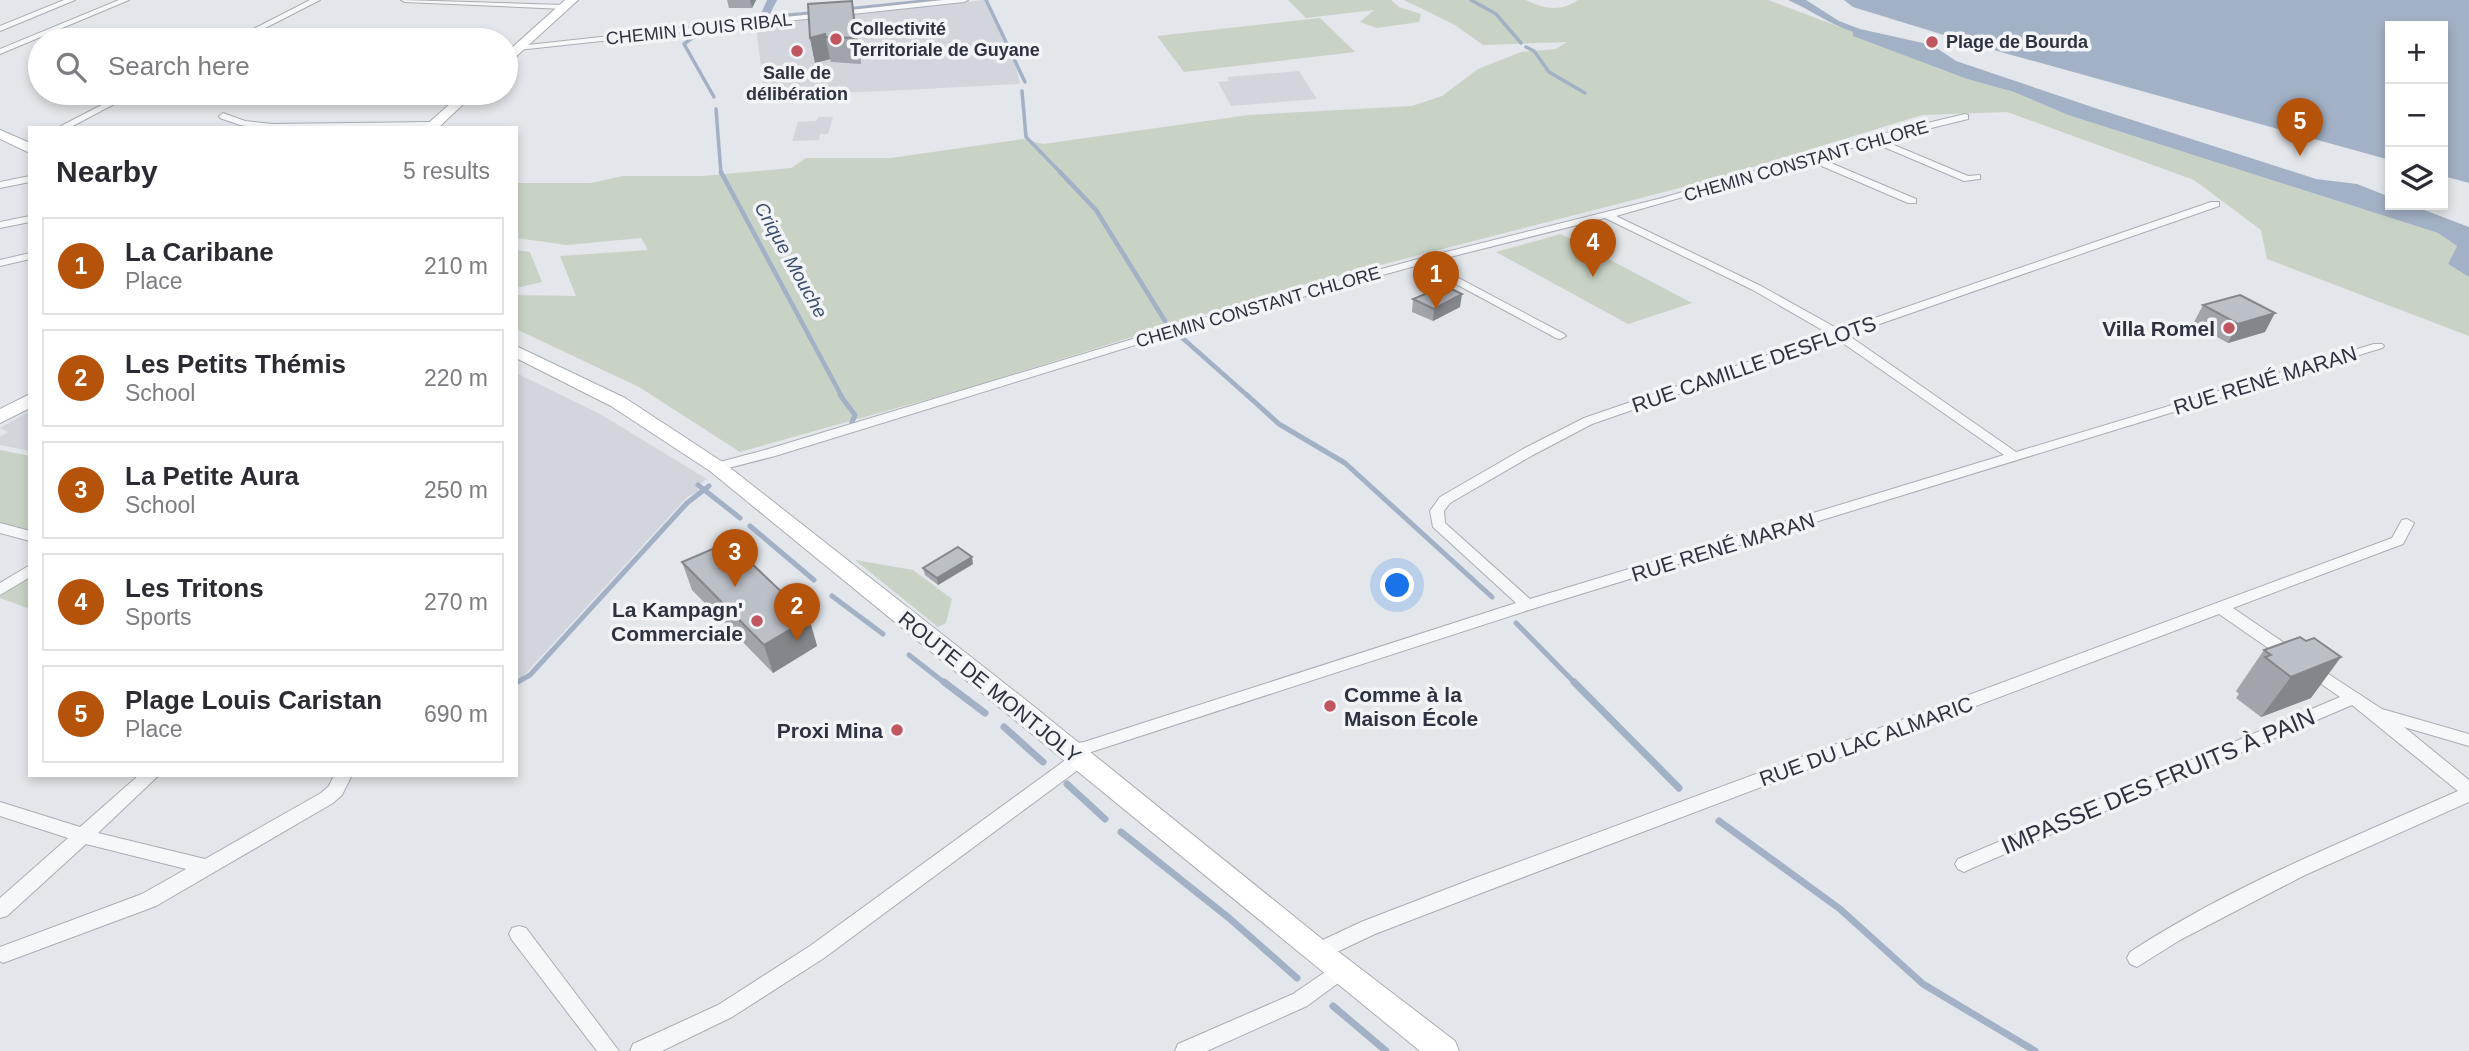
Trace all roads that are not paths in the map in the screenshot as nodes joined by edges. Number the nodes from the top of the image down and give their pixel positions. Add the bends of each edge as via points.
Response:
1 (71, 0) edge
2 (125, 0) edge
3 (316, 0) edge
4 (405, 0) edge
5 (964, 0) edge
6 (568, 4) edge
7 (58, 28) edge
8 (260, 28) edge
9 (0, 29) edge
10 (28, 40) edge
11 (518, 48) joint
12 (0, 52) edge
13 (107, 105) edge
14 (455, 105) edge
15 (223, 116) dead end
16 (1965, 117) dead end
17 (65, 126) edge
18 (432, 126) edge
19 (0, 134) edge
20 (1872, 139) junction
21 (0, 142) edge
22 (28, 147) edge
23 (1811, 158) junction
24 (1977, 177) dead end
25 (28, 178) edge
26 (0, 185) edge
27 (1912, 201) dead end
28 (2215, 204) dead end
29 (1604, 214) junction
30 (28, 219) edge
31 (0, 225) edge
32 (28, 256) edge
33 (0, 263) edge
34 (1434, 268) dead end
35 (1840, 335) junction
36 (1560, 336) dead end
37 (2378, 346) dead end
38 (518, 352) edge
39 (16, 404) edge
40 (0, 417) edge
41 (2014, 456) junction
42 (717, 467) junction
43 (2407, 523) dead end
44 (0, 528) edge
45 (28, 535) edge
46 (28, 571) edge
47 (0, 590) edge
48 (1527, 605) junction
49 (2222, 608) junction
50 (2353, 698) junction
51 (2375, 713) junction
52 (2469, 740) edge
53 (1075, 755) junction
54 (149, 777) edge
55 (341, 777) dead end
56 (2469, 792) edge
57 (0, 810) edge
58 (83, 834) junction
59 (1964, 864) dead end
60 (207, 867) junction
61 (0, 910) edge
62 (519, 934) dead end
63 (1317, 952) junction
64 (3, 954) dead end
65 (2137, 958) dead end
66 (1341, 970) junction
67 (1442, 1050) edge
68 (609, 1051) edge
69 (640, 1051) edge
70 (1185, 1051) edge

1 - 9 street
2 - 7 street
3 - 8 street
4 - 6 street
5 - 11 street, CHEMIN LOUIS RIBAL via 828,11
6 - 11 main road
10 - 12 street
13 - 17 street
14 - 18 main road
15 - 18 street via 262,126
16 - 20 street, CHEMIN CONSTANT CHLORE
19 - 22 main road
20 - 23 street, CHEMIN CONSTANT CHLORE
20 - 24 street via 1967,179
21 - 22 main road
23 - 27 street
23 - 29 street, CHEMIN CONSTANT CHLORE
25 - 26 street
28 - 35 street, RUE CAMILLE DESFLOTS
29 - 35 street via 1757,288
29 - 42 street, CHEMIN CONSTANT CHLORE via 1193,324
30 - 31 street
32 - 33 street
34 - 36 street
35 - 41 street
35 - 48 street, RUE CAMILLE DESFLOTS via 1588,421 1445,500 1437,511 1438,524
37 - 41 street, RUE RENÉ MARAN
38 - 42 main road, ROUTE DE MONTJOLY via 618,402
39 - 40 main road
41 - 48 street, RUE RENÉ MARAN
42 - 53 main road, ROUTE DE MONTJOLY
43 - 49 street, RUE DU LAC ALMARIC via 2398,541
44 - 45 street
46 - 47 street
48 - 53 street, RUE RENÉ MARAN via 1084,748
49 - 50 street
49 - 63 street, RUE DU LAC ALMARIC via 1478,886
50 - 51 street
50 - 59 street, IMPASSE DES FRUITS À PAIN
51 - 52 street
51 - 56 street
53 - 63 main road, ROUTE DE MONTJOLY
53 - 69 street via 832,941 725,1011
54 - 58 street
55 - 60 street via 327,798
56 - 65 street via 2299,870 2173,934
57 - 58 street
58 - 60 street
58 - 61 street
60 - 64 street via 149,900
62 - 68 street
63 - 66 main road, ROUTE DE MONTJOLY
66 - 67 main road, ROUTE DE MONTJOLY
66 - 70 street via 1300,1000

